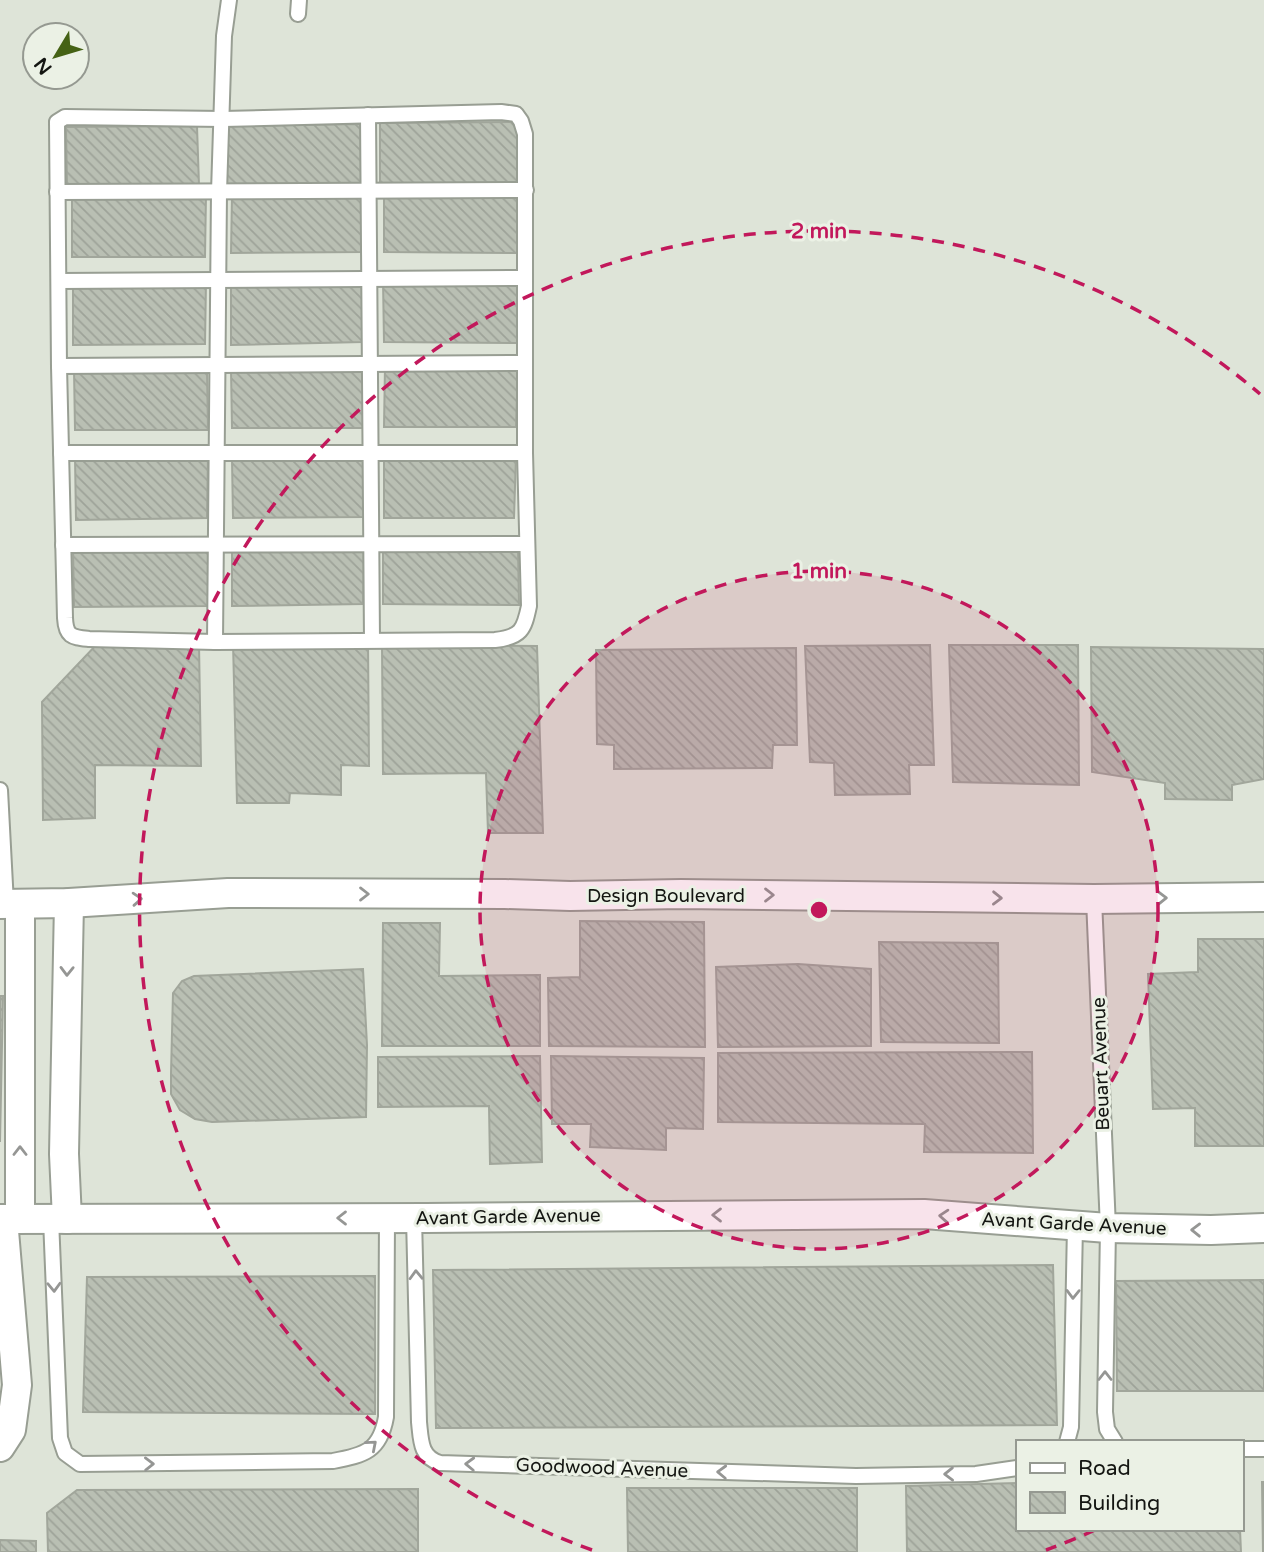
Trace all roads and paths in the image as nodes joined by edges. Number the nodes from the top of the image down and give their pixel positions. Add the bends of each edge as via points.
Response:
1 (229, 0) edge
2 (368, 115) junction
3 (223, 119) junction
4 (526, 190) junction
5 (369, 191) junction
6 (57, 192) junction
7 (219, 192) junction
8 (370, 277) junction
9 (525, 278) junction
10 (218, 279) junction
11 (59, 281) junction
12 (525, 363) junction
13 (218, 365) junction
14 (370, 365) junction
15 (59, 366) junction
16 (216, 452) junction
17 (61, 453) junction
18 (371, 453) junction
19 (525, 453) junction
20 (527, 544) junction
21 (63, 545) junction
22 (216, 545) junction
23 (372, 545) junction
24 (372, 639) junction
25 (215, 642) junction
26 (0, 790) edge
27 (1264, 897) edge
28 (1094, 899) junction
29 (69, 903) junction
30 (9, 904) edge
31 (401, 1218) junction
32 (8, 1219) edge
33 (59, 1219) junction
34 (1075, 1226) junction
35 (1108, 1228) junction
36 (1264, 1228) edge
37 (1067, 1440) edge
38 (1114, 1440) edge
39 (0, 1447) edge
40 (1243, 1449) edge
41 (1264, 1449) edge
42 (1016, 1468) edge

1 - 3 lane
2 - 3 lane
2 - 4 lane via 516,114 525,134
2 - 5 lane
3 - 6 lane via 65,117 57,122 55,131
3 - 7 lane
4 - 5 lane
4 - 9 lane
5 - 7 lane
5 - 8 lane
6 - 7 lane
6 - 11 lane
7 - 10 lane
8 - 9 lane
8 - 10 lane
8 - 14 lane
9 - 12 lane
10 - 11 lane
10 - 13 lane
11 - 15 lane
12 - 14 lane
12 - 19 lane
13 - 14 lane
13 - 15 lane
13 - 16 lane
14 - 18 lane
15 - 17 lane
16 - 17 lane
16 - 18 lane
16 - 22 lane
17 - 21 lane
18 - 19 lane
18 - 23 lane
19 - 20 lane
20 - 23 lane
20 - 24 lane via 529,606 519,633 495,640
21 - 22 lane
21 - 25 lane via 66,629 73,637
22 - 23 lane
22 - 25 lane
23 - 24 lane
24 - 25 lane
26 - 30 lane
28 -> 27 street, Design Boulevard
29 -> 28 street, Design Boulevard via 228,893
28 - 35 lane, Beuart Avenue
29 - 30 street, Design Boulevard
29 -> 33 street
32 -> 30 street
31 -> 33 street, Avant Garde Avenue
33 -> 31 lane via 60,1438 65,1453 80,1464 333,1461 354,1457 377,1444 386,1417
34 -> 31 street, Avant Garde Avenue via 924,1214
42 -> 31 lane, Goodwood Avenue via 976,1474 856,1476 433,1461 422,1446
32 - 33 street, Avant Garde Avenue
32 - 39 street via 18,1385 11,1430
34 - 35 street, Avant Garde Avenue
34 -> 37 lane
36 -> 35 street, Avant Garde Avenue
38 -> 35 lane, Beuart Avenue via 1105,1412
40 - 41 lane

